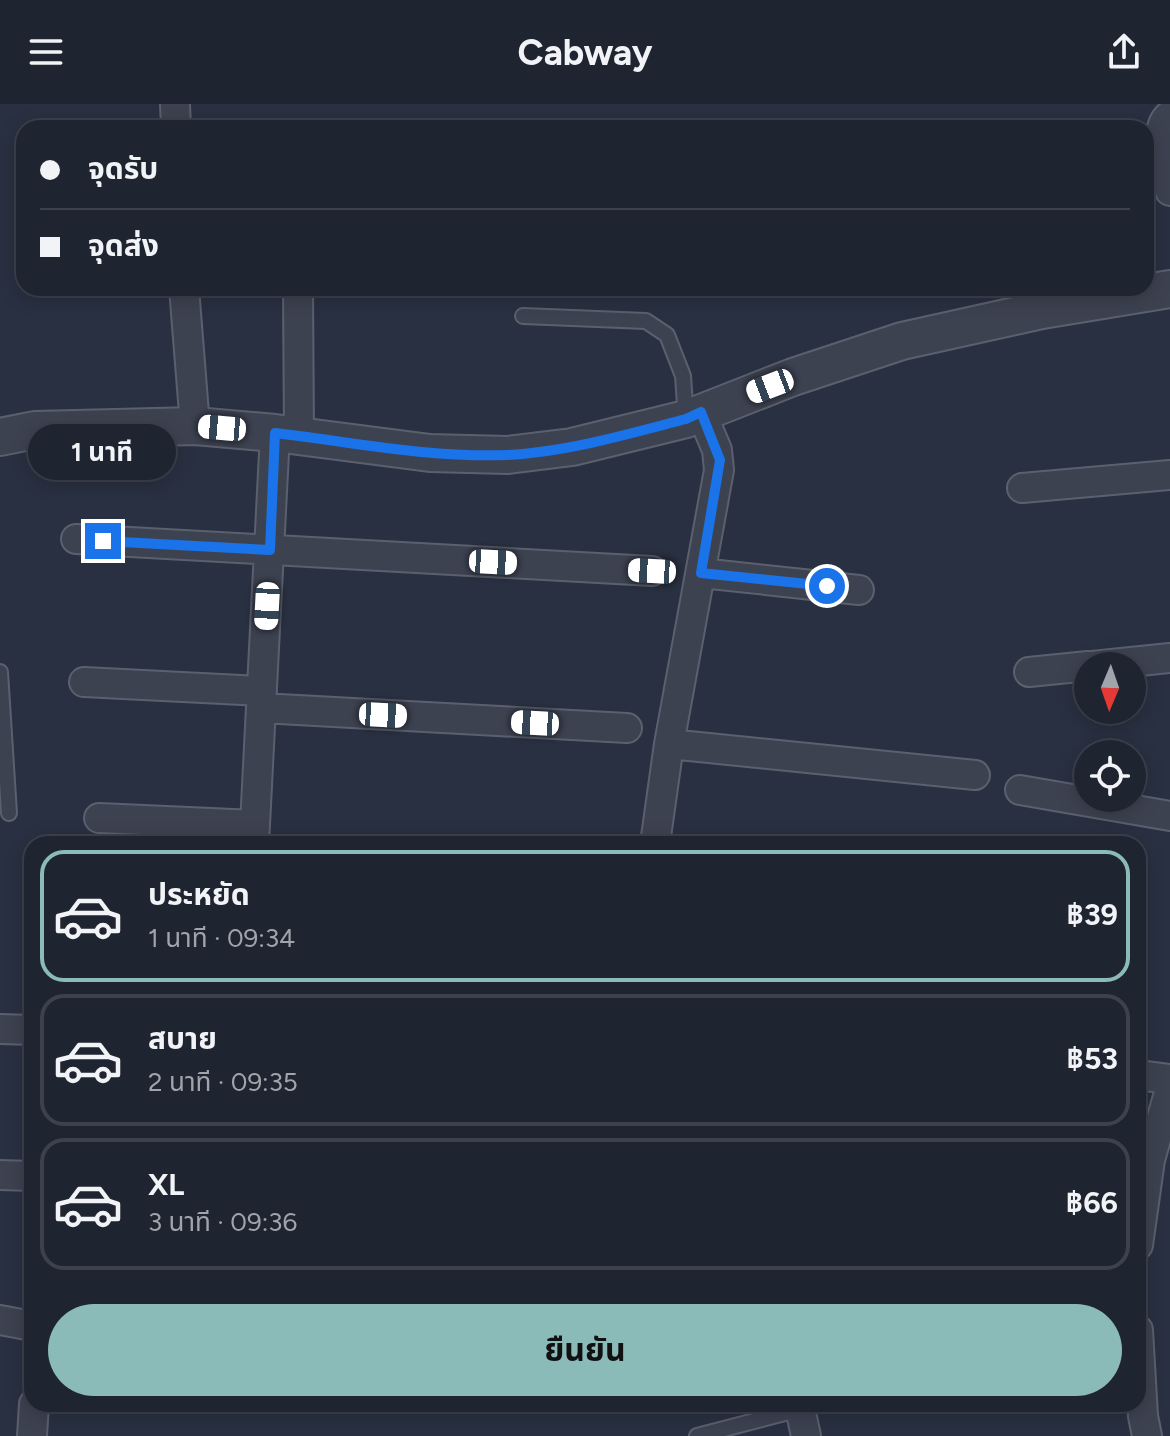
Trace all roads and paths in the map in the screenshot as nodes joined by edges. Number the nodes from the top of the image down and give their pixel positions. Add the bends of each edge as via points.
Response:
1 (1170, 115) edge
2 (1170, 191) edge
3 (185, 296) edge
4 (297, 296) edge
5 (1127, 296) edge
6 (523, 316) dead end
7 (694, 416) junction
8 (195, 426) junction
9 (287, 435) junction
10 (0, 437) edge
11 (1170, 475) edge
12 (1022, 488) dead end
13 (76, 539) dead end
14 (270, 550) junction
15 (652, 571) dead end
16 (701, 573) junction
17 (859, 590) dead end
18 (1170, 658) edge
19 (1146, 660) edge
20 (1074, 668) edge
21 (0, 672) edge
22 (1029, 672) dead end
23 (84, 682) dead end
24 (262, 700) junction
25 (627, 728) dead end
26 (669, 744) junction
27 (975, 775) dead end
28 (1020, 790) dead end
29 (9, 813) dead end
30 (1170, 816) edge
31 (99, 818) dead end
32 (255, 834) edge
33 (656, 836) edge
34 (0, 1029) edge
35 (24, 1030) edge
36 (1146, 1076) edge
37 (1170, 1079) edge
38 (1170, 1089) edge
39 (0, 1175) edge
40 (24, 1176) edge
41 (1146, 1188) edge
42 (0, 1320) edge
43 (24, 1324) edge
44 (34, 1412) edge
45 (1143, 1412) edge
46 (802, 1416) edge
47 (32, 1436) edge
48 (697, 1436) edge
49 (1147, 1436) edge

1 - 2 street via 1160,132
3 - 8 street
4 - 9 street
5 - 7 street via 902,341
6 - 7 lane via 646,321 667,335
7 - 9 street via 572,447 508,455 430,453
7 - 16 street via 720,460
8 - 9 street
8 - 10 street via 35,430
9 - 14 street
11 - 12 street
13 - 14 street
14 - 15 street
14 - 24 street
16 - 17 street
16 - 26 street
18 - 19 street
20 - 22 street
21 - 29 lane
23 - 24 street
24 - 25 street
24 - 32 street
26 - 27 street
26 - 33 street
28 - 30 street
31 - 32 street
34 - 35 street
36 - 37 street
38 - 41 street
39 - 40 street
42 - 43 street
44 - 47 street
45 - 49 street
46 - 48 lane

